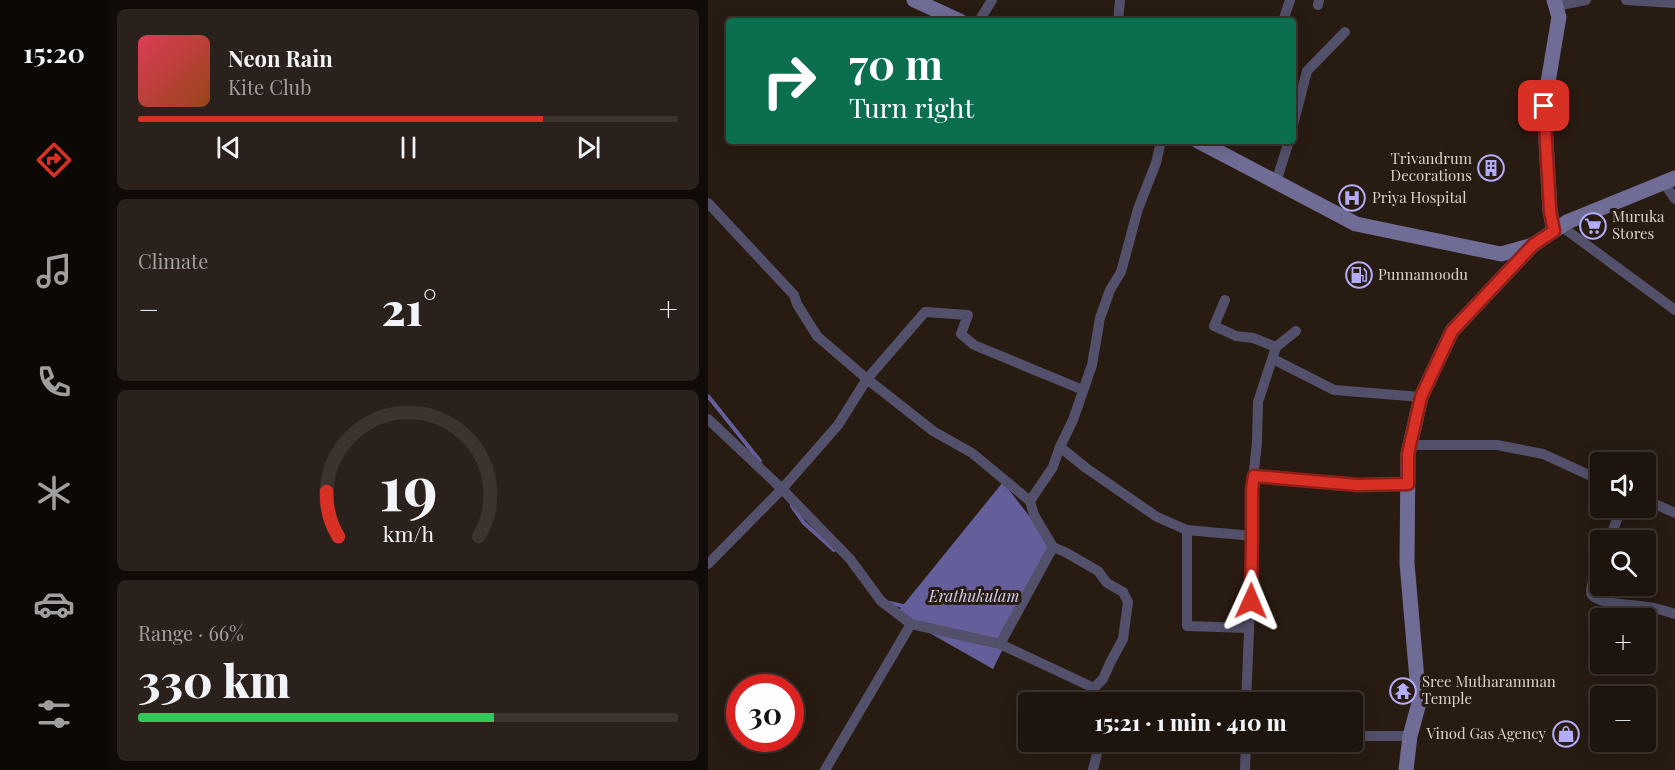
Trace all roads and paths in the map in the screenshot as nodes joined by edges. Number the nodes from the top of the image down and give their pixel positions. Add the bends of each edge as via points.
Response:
1 (914, 0) edge
2 (992, 0) edge
3 (1120, 0) edge
4 (1290, 0) edge
5 (1586, 0) edge
6 (1626, 0) edge
7 (1555, 3) edge
8 (1675, 3) edge
9 (953, 18) edge
10 (981, 18) edge
11 (1118, 18) edge
12 (1284, 18) edge
13 (1345, 32) dead end
14 (1296, 114) edge
15 (1160, 144) edge
16 (1209, 144) edge
17 (1288, 144) edge
18 (1670, 180) edge
19 (1276, 182) junction
20 (1675, 200) edge
21 (708, 203) edge
22 (1558, 228) junction
23 (1533, 245) junction
24 (1225, 300) dead end
25 (1675, 310) edge
26 (1296, 331) dead end
27 (1276, 347) junction
28 (1273, 359) junction
29 (867, 380) junction
30 (1083, 390) junction
31 (1421, 397) junction
32 (708, 419) edge
33 (1410, 445) junction
34 (1060, 447) junction
35 (1590, 475) edge
36 (1254, 476) junction
37 (1408, 484) junction
38 (782, 489) junction
39 (1030, 501) junction
40 (1656, 504) edge
41 (1675, 513) edge
42 (1187, 530) junction
43 (1252, 536) junction
44 (1053, 548) junction
45 (708, 564) edge
46 (1594, 596) edge
47 (1675, 614) edge
48 (911, 624) junction
49 (1249, 628) junction
50 (1000, 644) junction
51 (1094, 688) junction
52 (1095, 692) edge
53 (1246, 692) edge
54 (1363, 736) edge
55 (1410, 736) junction
56 (1097, 752) edge
57 (1246, 752) edge
58 (825, 770) edge
59 (1093, 770) edge
60 (1245, 770) edge
61 (1406, 770) edge

1 - 9 main road
2 - 10 street
3 - 11 street
4 - 12 street
5 - 7 street
6 - 8 street
7 - 22 main road via 1559,17 1544,106 1550,211
13 - 14 street via 1308,71
15 - 30 street via 1121,272 1100,318
16 - 19 main road
17 - 19 street
18 - 20 street
18 - 22 main road
19 - 23 main road via 1356,224 1501,254
21 - 29 street via 794,295 817,336
22 - 23 main road
22 - 25 street
23 - 31 main road via 1452,331
24 - 27 street via 1214,326
26 - 27 street
27 - 28 street
28 - 31 street via 1334,390
28 - 36 street via 1258,402
29 - 30 street via 926,312 968,315 962,334 974,345
29 - 38 street via 838,425
29 - 39 street via 933,431 972,453
30 - 34 street
31 - 33 main road
32 - 38 street
33 - 35 street via 1497,445 1543,454
33 - 37 main road
34 - 39 street via 1053,467
34 - 42 street via 1141,507
36 - 37 street via 1358,485
36 - 43 street
37 - 55 main road via 1407,563 1419,703
38 - 45 street
38 - 48 street via 850,559 880,601
39 - 44 street
40 - 41 street
42 - 43 street
42 - 49 street via 1187,626
43 - 49 street
44 - 50 street
44 - 51 street via 1098,571 1107,583 1124,592 1128,602 1123,639 1103,679
46 - 47 street
48 - 50 street
48 - 58 street
49 - 53 street
50 - 51 street
51 - 52 street
54 - 55 street
55 - 61 main road
56 - 59 street
57 - 60 street

